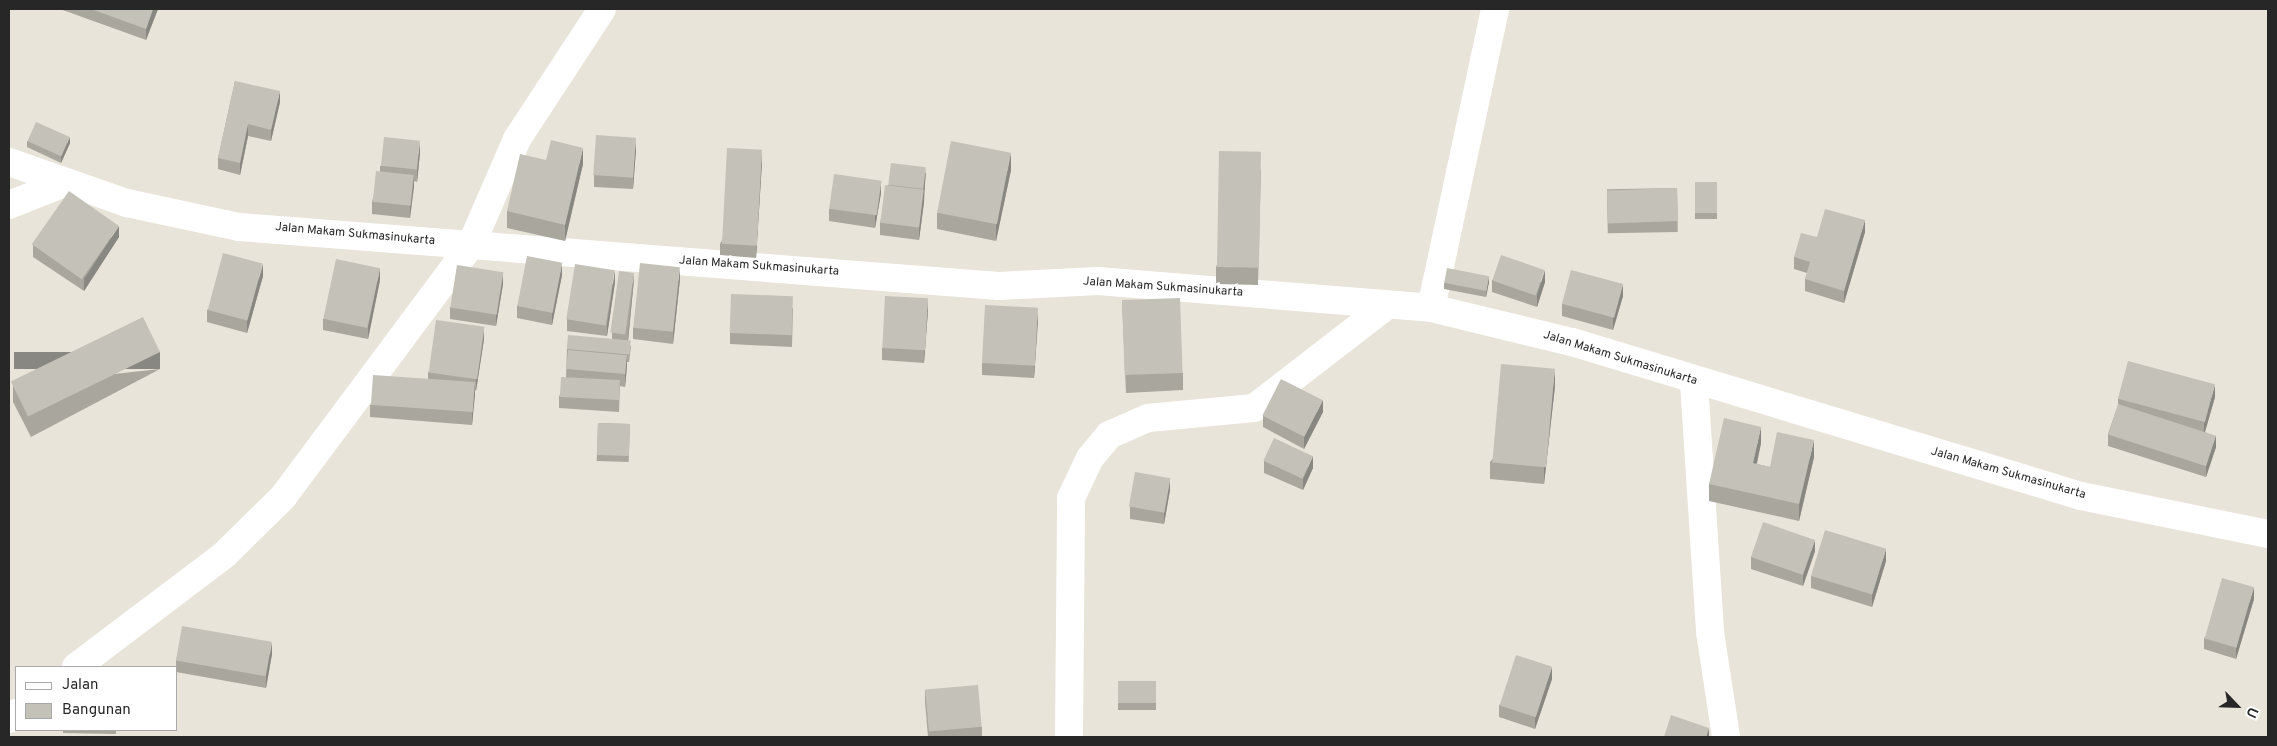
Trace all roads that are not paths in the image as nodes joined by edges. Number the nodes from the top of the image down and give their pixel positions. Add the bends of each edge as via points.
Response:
1 (602, 9) edge
2 (1495, 9) edge
3 (9, 162) edge
4 (62, 184) junction
5 (9, 205) edge
6 (471, 245) junction
7 (1386, 306) junction
8 (1431, 308) junction
9 (1694, 383) junction
10 (2268, 534) edge
11 (77, 666) edge
12 (1069, 737) edge
13 (1726, 737) edge

1 - 6 street via 517,139
2 - 8 street
3 - 4 street, Jalan Makam Sukmasinukarta
4 - 5 street
4 - 6 street, Jalan Makam Sukmasinukarta via 238,226
6 - 7 street, Jalan Makam Sukmasinukarta via 999,286 1098,281
6 - 11 street via 283,496 224,555
7 - 8 street, Jalan Makam Sukmasinukarta
7 - 12 street via 1254,408 1148,418 1109,436 1090,458 1071,498
8 - 9 street, Jalan Makam Sukmasinukarta via 1572,342
9 - 10 street, Jalan Makam Sukmasinukarta via 2081,496
9 - 13 street via 1710,632

